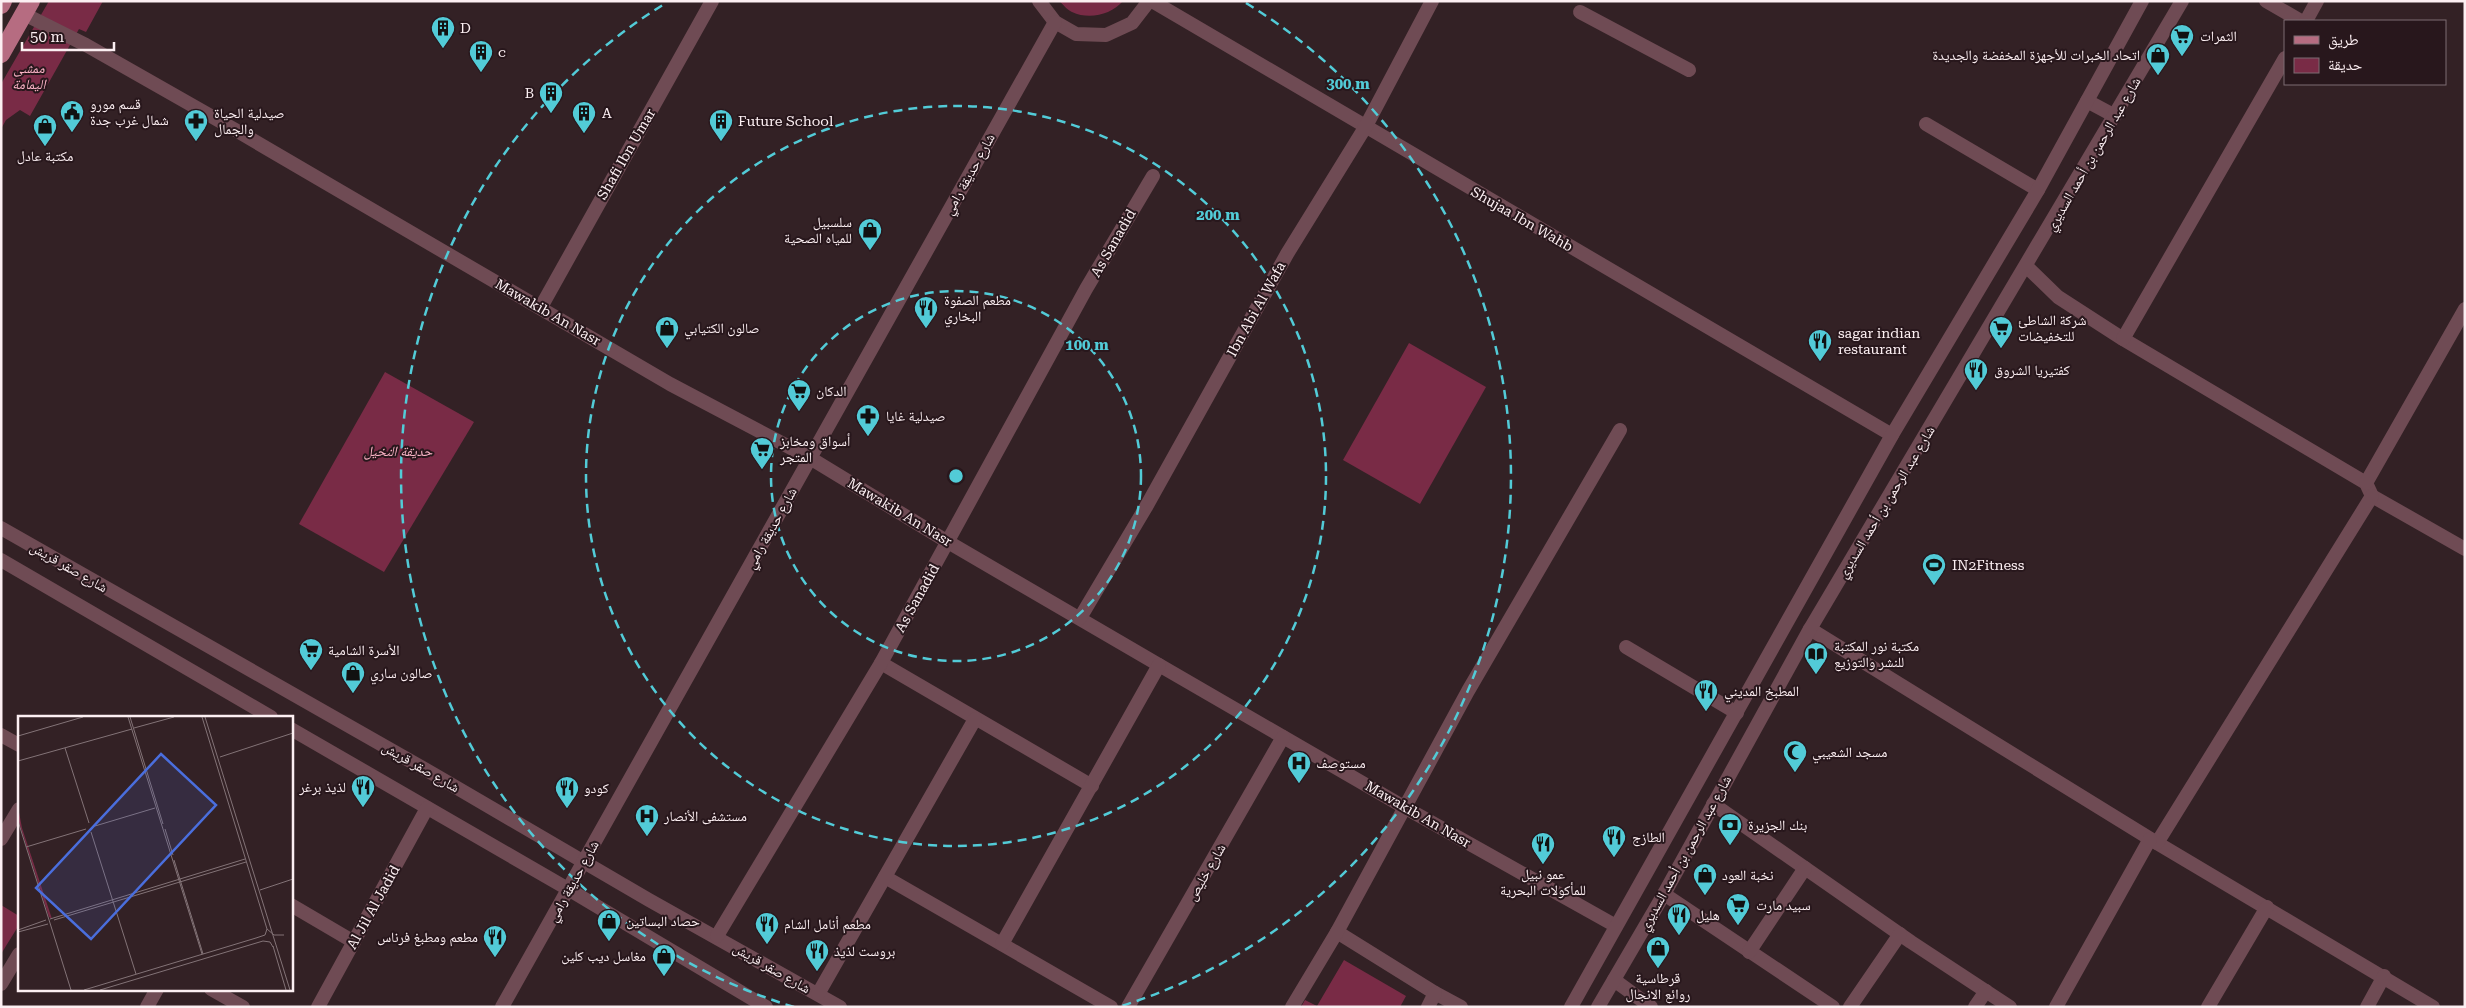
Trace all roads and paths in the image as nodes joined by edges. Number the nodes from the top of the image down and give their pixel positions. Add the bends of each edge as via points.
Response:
1 (3, 1) edge
2 (712, 1) edge
3 (1039, 1) edge
4 (1150, 1) edge
5 (1432, 1) edge
6 (2142, 1) edge
7 (2182, 1) edge
8 (2266, 1) edge
9 (2317, 1) edge
10 (1, 5) edge
11 (28, 8) edge
12 (1580, 12) dead end
13 (2299, 20) edge
14 (2307, 20) edge
15 (1055, 22) junction
16 (1, 54) edge
17 (2284, 60) edge
18 (1690, 70) dead end
19 (2088, 101) junction
20 (2115, 116) junction
21 (1926, 124) dead end
22 (1366, 126) junction
23 (1153, 176) dead end
24 (2038, 190) junction
25 (2027, 267) junction
26 (541, 307) junction
27 (2465, 310) edge
28 (2124, 339) junction
29 (1620, 430) dead end
30 (1892, 434) junction
31 (810, 458) junction
32 (2369, 489) junction
33 (1, 528) edge
34 (948, 542) junction
35 (2465, 549) edge
36 (1, 560) edge
37 (1080, 618) junction
38 (1810, 629) junction
39 (1626, 647) dead end
40 (880, 663) junction
41 (1159, 666) junction
42 (1737, 713) junction
43 (269, 716) edge
44 (975, 718) junction
45 (292, 730) edge
46 (1, 735) edge
47 (1283, 737) junction
48 (18, 744) edge
49 (1092, 786) junction
50 (1712, 804) junction
51 (1404, 807) junction
52 (427, 808) junction
53 (18, 811) edge
54 (1, 840) edge
55 (2153, 841) junction
56 (583, 862) junction
57 (1806, 868) junction
58 (885, 877) junction
59 (568, 888) junction
60 (1664, 894) junction
61 (292, 906) edge
62 (2266, 907) junction
63 (1616, 926) junction
64 (1337, 932) junction
65 (1900, 934) junction
66 (717, 936) junction
67 (354, 942) junction
68 (1002, 944) junction
69 (1749, 952) junction
70 (18, 956) edge
71 (2384, 976) junction
72 (1614, 980) junction
73 (1, 984) edge
74 (156, 990) edge
75 (213, 990) edge
76 (1986, 991) junction
77 (818, 994) junction
78 (1435, 994) junction
79 (505, 1006) edge
80 (147, 1007) edge
81 (243, 1007) edge
82 (318, 1007) edge
83 (766, 1007) edge
84 (840, 1007) edge
85 (1111, 1007) edge
86 (1128, 1007) edge
87 (1292, 1007) edge
88 (1428, 1007) edge
89 (1461, 1007) edge
90 (1571, 1007) edge
91 (1598, 1007) edge
92 (1651, 1007) edge
93 (1833, 1007) edge
94 (1850, 1007) edge
95 (1975, 1007) edge
96 (2010, 1007) edge
97 (2056, 1007) edge
98 (2208, 1007) edge
99 (2367, 1007) edge
100 (2434, 1007) edge

1 - 10 main road
2 - 26 street, Shafi Ibn Umar
3 - 15 street
4 - 15 street via 1132,23 1106,36 1076,34
4 - 22 street, Shujaa Ibn Wahb
5 - 22 street, Ibn Abi Al Wafa
6 - 19 street, شارع عبد الرحمن بن أحمد السديري
7 - 20 street, شارع عبد الرحمن بن أحمد السديري
8 - 13 street
9 - 14 street
11 - 16 main road
11 - 26 street, Mawakib An Nasr
12 - 18 street
15 - 31 street, شارع حديقة رامي
17 - 28 street
19 - 20 street
19 - 24 street, شارع عبد الرحمن بن أحمد السديري
20 - 25 street, شارع عبد الرحمن بن أحمد السديري
21 - 24 street
22 - 30 street, Shujaa Ibn Wahb
22 - 37 street, Ibn Abi Al Wafa via 1287,254 1146,507
23 - 34 street, As Sanadid via 1086,289
24 - 30 street, شارع عبد الرحمن بن أحمد السديري
25 - 28 street via 2058,297
25 - 38 street, شارع عبد الرحمن بن أحمد السديري
26 - 31 street, Mawakib An Nasr via 670,384
27 - 32 street
28 - 32 street
29 - 51 street
30 - 42 street, شارع عبد الرحمن بن أحمد السديري
31 - 34 street, Mawakib An Nasr
31 - 56 street, شارع حديقة رامي
32 - 35 street
32 - 55 street
33 - 56 street, شارع صقر قريش
34 - 37 street, Mawakib An Nasr
34 - 40 street, As Sanadid
36 - 43 street, شارع صقر قريش
37 - 41 street, Mawakib An Nasr
38 - 50 street, شارع عبد الرحمن بن أحمد السديري
38 - 55 street
39 - 42 street
40 - 44 street
40 - 66 street, As Sanadid
41 - 47 street, Mawakib An Nasr
41 - 49 street
42 - 63 street, شارع عبد الرحمن بن أحمد السديري
44 - 49 street
44 - 58 street
45 - 52 street
46 - 48 street
47 - 51 street, Mawakib An Nasr
47 - 86 street, شارع خليص
49 - 68 street
50 - 57 street
50 - 60 street, شارع عبد الرحمن بن أحمد السديري
51 - 63 street, Mawakib An Nasr
51 - 64 street
52 - 59 street
52 - 67 street, Al Jil Al Jadid
53 - 54 street
55 - 62 street
55 - 97 street
56 - 59 street, شارع حديقة رامي
56 - 66 street, شارع صقر قريش
57 - 65 street
57 - 69 street
58 - 68 street
58 - 77 street
59 - 79 street, شارع حديقة رامي
59 - 83 street
60 - 69 street
60 - 72 street, شارع عبد الرحمن بن أحمد السديري
61 - 67 street
62 - 71 street
62 - 98 street
63 - 90 street, شارع عبد الرحمن بن أحمد السديري
64 - 78 street
64 - 87 street
65 - 76 street
65 - 94 street
66 - 77 street, شارع صقر قريش
67 - 82 street, Al Jil Al Jadid
68 - 85 street
69 - 93 street
70 - 73 street
71 - 99 street
71 - 100 street
72 - 91 street, شارع عبد الرحمن بن أحمد السديري
72 - 92 street
74 - 80 street
75 - 81 street
76 - 95 street
76 - 96 street
77 - 84 street, شارع صقر قريش
78 - 88 street
78 - 89 street

